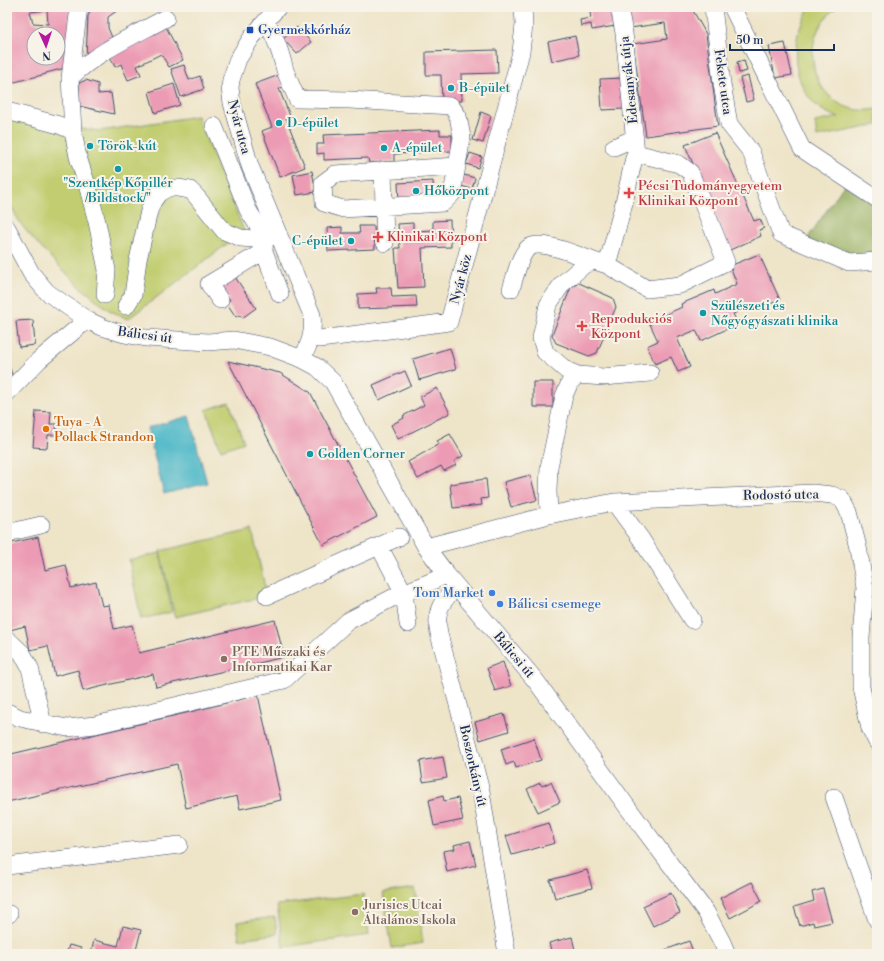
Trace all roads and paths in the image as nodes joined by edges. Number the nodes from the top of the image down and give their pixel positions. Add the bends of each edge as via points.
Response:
1 (79, 7) edge
2 (278, 7) edge
3 (523, 7) edge
4 (619, 7) edge
5 (713, 7) edge
6 (732, 7) edge
7 (166, 18) dead end
8 (266, 21) junction
9 (70, 78) junction
10 (7, 111) edge
11 (214, 126) dead end
12 (73, 131) junction
13 (636, 145) junction
14 (614, 147) dead end
15 (457, 166) junction
16 (383, 170) junction
17 (877, 199) edge
18 (384, 207) junction
19 (7, 228) edge
20 (269, 241) junction
21 (385, 243) dead end
22 (877, 261) edge
23 (600, 263) junction
24 (849, 263) junction
25 (877, 267) edge
26 (511, 289) dead end
27 (280, 294) dead end
28 (106, 295) dead end
29 (220, 300) dead end
30 (126, 306) dead end
31 (87, 320) junction
32 (312, 336) junction
33 (302, 359) junction
34 (650, 373) dead end
35 (571, 384) junction
36 (7, 393) edge
37 (614, 502) junction
38 (549, 515) junction
39 (41, 525) dead end
40 (7, 533) edge
41 (399, 537) dead end
42 (379, 546) junction
43 (426, 547) junction
44 (451, 581) junction
45 (404, 593) junction
46 (267, 596) dead end
47 (692, 620) dead end
48 (408, 624) dead end
49 (7, 639) edge
50 (7, 712) edge
51 (43, 724) junction
52 (877, 742) edge
53 (834, 797) dead end
54 (179, 845) dead end
55 (7, 866) edge
56 (877, 920) edge
57 (507, 954) edge
58 (727, 954) edge

1 - 9 street
2 - 8 street, Nyár utca
3 - 32 street, Nyár köz via 521,52 449,322 320,339
4 - 13 street, Édesanyák útja
5 - 24 street, Fekete utca via 729,124 751,152 781,234
6 - 17 street via 802,149
7 - 9 street via 100,53
8 - 15 street via 275,36 297,98 451,106 458,116 462,137
8 - 20 street, Nyár utca via 238,59 230,88
9 - 12 street
10 - 12 street
11 - 20 street via 248,210
12 - 28 street via 107,270
13 - 14 street
13 - 23 street via 624,203
13 - 23 street via 679,164 690,172 726,262 680,285 647,289
15 - 16 street
15 - 18 street via 452,194 443,203
16 - 18 street
16 - 18 street via 335,174 323,183 324,203 342,209
18 - 21 street
19 - 31 street, Bálicsi út via 31,273 47,292
20 - 27 street
20 - 29 street via 210,284
20 - 30 street via 241,238 224,231 190,190 168,188 159,193 149,211 133,295
20 - 32 street via 312,315
22 - 24 street, Fekete utca
23 - 26 street via 548,245 537,245 528,248 520,260
23 - 35 street via 584,265 562,284 548,305 541,338 545,352 566,370
24 - 25 street
31 - 33 street, Bálicsi út via 124,334 146,338 208,342 234,340 270,347
31 - 36 street via 39,360
32 - 33 street
33 - 43 street, Bálicsi út via 317,366 333,382
34 - 35 street via 603,377
35 - 38 street via 549,467
37 - 38 street, Rodostó utca
37 - 47 street via 641,539
37 - 52 street, Rodostó utca via 813,493 842,499 849,512 865,588 861,687 870,728
38 - 43 street, Rodostó utca
39 - 40 street
41 - 42 street
42 - 45 street
42 - 46 street
43 - 44 street, Bálicsi út
44 - 45 street
44 - 57 street, Boszorkány út via 437,619 439,634 481,791
44 - 58 street, Bálicsi út via 536,681 706,912
45 - 48 street
45 - 51 street via 348,621 284,680 94,725 67,728
49 - 51 street via 22,653 30,668
50 - 51 street
53 - 56 street
54 - 55 street

